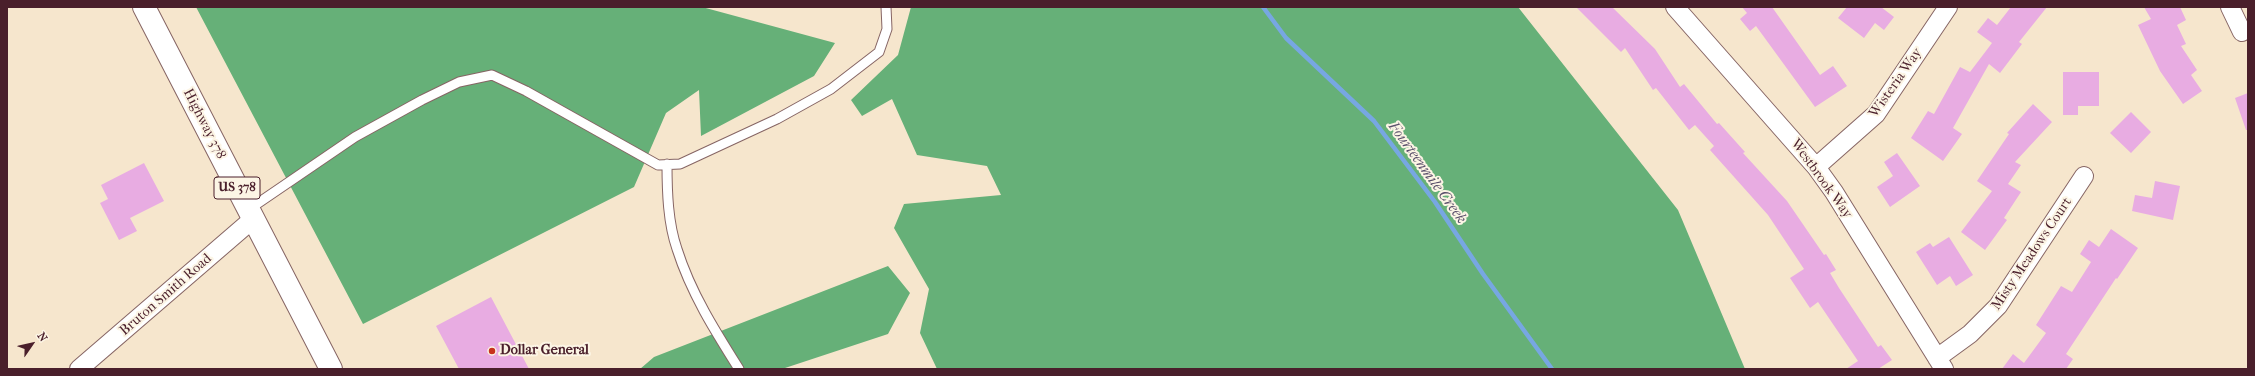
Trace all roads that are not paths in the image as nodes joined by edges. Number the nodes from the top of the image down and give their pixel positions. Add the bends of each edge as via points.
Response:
1 (144, 7) edge
2 (886, 7) edge
3 (1675, 7) edge
4 (1948, 7) edge
5 (2230, 7) edge
6 (2242, 32) dead end
7 (667, 164) junction
8 (1816, 167) junction
9 (2084, 176) dead end
10 (250, 214) junction
11 (1940, 363) edge
12 (79, 369) edge
13 (331, 369) edge
14 (739, 369) edge

1 - 10 main road, Highway 378 / US 378
2 - 7 lane via 887,28 879,52 831,89 778,120 680,164
3 - 8 street, Westbrook Way
4 - 8 street, Wisteria Way via 1876,114
5 - 6 street
7 - 10 lane via 658,165 526,91 492,75 460,82 355,137
7 - 14 lane via 667,194 677,249 705,315
8 - 11 street, Westbrook Way via 1838,198
9 - 11 street, Misty Meadows Court via 1998,306
10 - 12 street, Bruton Smith Road
10 - 13 main road, Highway 378 / US 378

